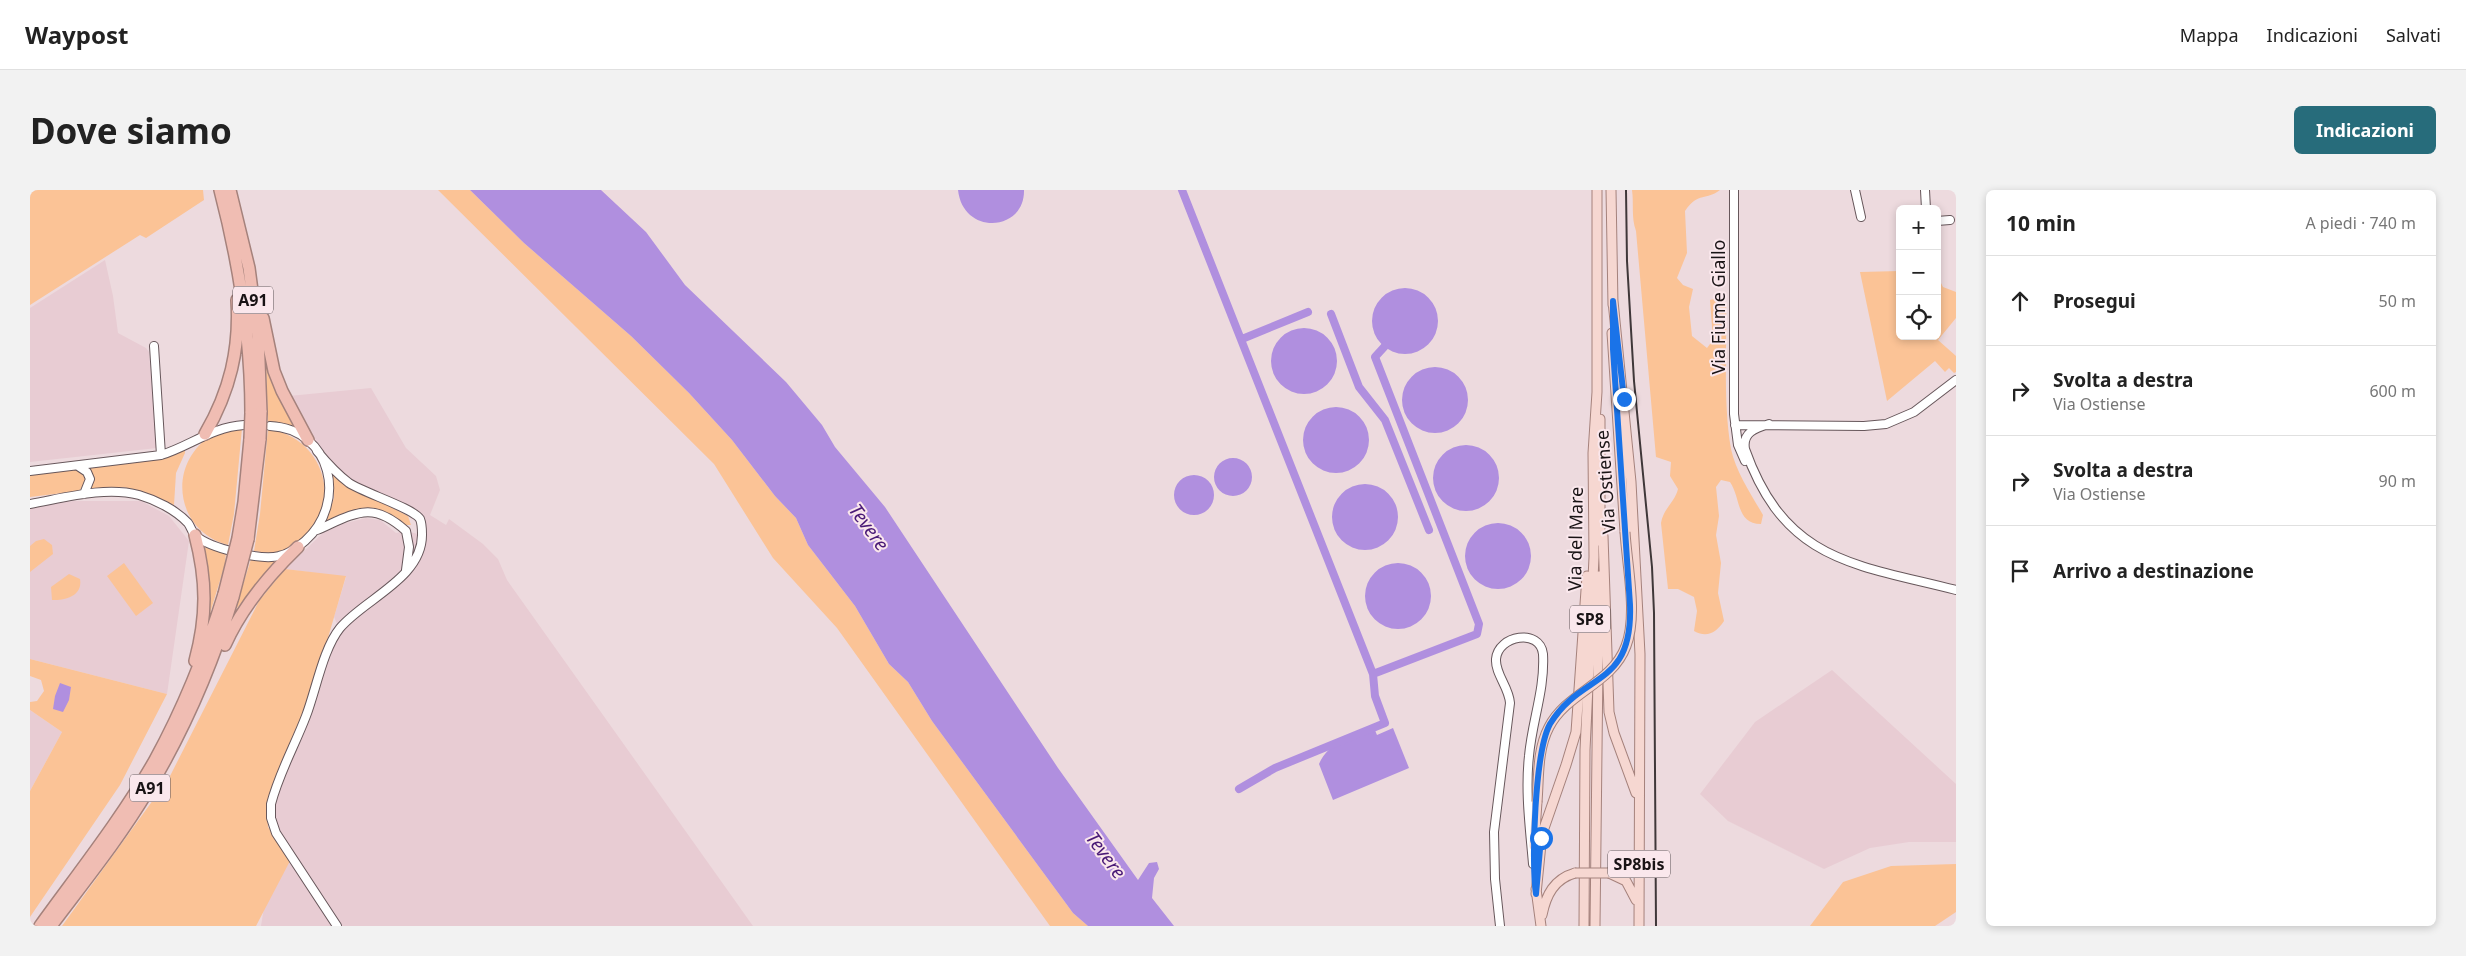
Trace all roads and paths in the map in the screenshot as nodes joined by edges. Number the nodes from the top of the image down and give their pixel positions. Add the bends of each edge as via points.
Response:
1 (220, 190) edge
2 (230, 190) edge
3 (1597, 190) edge
4 (1611, 190) edge
5 (1734, 190) edge
6 (1855, 190) edge
7 (1925, 190) edge
8 (1926, 205) edge
9 (1861, 217) dead end
10 (1950, 220) dead end
11 (1941, 221) edge
12 (243, 267) junction
13 (1613, 301) junction
14 (154, 346) dead end
15 (1956, 380) edge
16 (1597, 392) junction
17 (1769, 424) junction
18 (244, 425) dead end
19 (1735, 425) junction
20 (270, 426) dead end
21 (202, 437) junction
22 (308, 440) junction
23 (317, 451) junction
24 (161, 455) junction
25 (78, 465) junction
26 (30, 471) edge
27 (1753, 472) junction
28 (84, 494) junction
29 (1601, 496) junction
30 (30, 504) edge
31 (1594, 511) junction
32 (318, 530) junction
33 (406, 531) junction
34 (195, 535) junction
35 (422, 535) junction
36 (298, 547) junction
37 (406, 570) junction
38 (1956, 590) edge
39 (229, 596) junction
40 (206, 678) junction
41 (185, 702) junction
42 (1639, 816) junction
43 (1533, 864) junction
44 (1536, 894) junction
45 (1639, 913) junction
46 (1540, 924) edge
47 (40, 926) edge
48 (51, 926) edge
49 (337, 926) edge
50 (1500, 926) edge
51 (1584, 926) edge
52 (1595, 926) edge
53 (1639, 926) edge

1 - 12 highway, A91
2 - 12 highway, A91
3 - 16 main road, Via del Mare / SP8
4 - 13 main road, Via Ostiense / SP8bis
5 - 19 street, Via Fiume Giallo
6 - 9 street
7 - 8 street
10 - 11 street
12 - 21 highway via 236,281 238,322 235,361 222,402
12 - 22 highway via 254,281 274,371
12 - 39 highway, A91, bridge via 256,412 255,439 244,502 243,538
13 - 42 main road, Via Ostiense / SP8bis via 1628,446 1638,601
13 - 43 main road, Via Ostiense / SP8bis, bridge via 1613,349 1631,612 1628,642 1614,668 1567,704 1550,725 1541,751
14 - 24 street
15 - 17 street, Via Fiume Giallo via 1914,412 1886,424
16 - 29 main road, Via del Mare / SP8
16 - 31 main road, Via del Mare / SP8
17 - 19 street, Via Fiume Giallo
17 - 27 street, Via Fiume Giallo via 1754,429 1744,439
18 - 21 street via 217,429
19 - 27 street, Via Fiume Giallo via 1740,450
20 - 22 street via 294,431
21 - 24 street
22 - 23 street
23 - 32 street via 327,470 331,489
23 - 35 street via 351,484 414,513 422,526
24 - 25 street
25 - 26 street
25 - 28 street via 84,468 90,479
27 - 38 street, Via Fiume Giallo via 1779,514 1820,549 1852,564
28 - 30 street
28 - 34 street via 138,494 172,510
29 - 42 main road via 1609,712 1632,780
29 - 52 main road, Via del Mare / SP8
31 - 44 main road via 1576,726 1542,834
31 - 51 main road, Via del Mare / SP8 via 1585,750
32 - 33 street via 369,511 384,514
32 - 36 street
33 - 35 street
33 - 37 street via 409,547
34 - 36 street via 211,545 258,556 280,556
34 - 41 highway via 202,568 205,612
35 - 37 street via 416,558
36 - 40 highway via 271,574 245,609 215,669
37 - 49 street via 393,585 350,618 332,641 271,804 270,818 276,833
39 - 40 highway, A91
39 - 41 highway, A91
40 - 48 highway, A91 via 184,726 146,794
41 - 47 highway, A91 via 130,800
42 - 45 main road, Via Ostiense / SP8bis
43 - 44 main road, Via Ostiense / SP8bis
43 - 50 street via 1528,759 1540,705 1542,649 1532,639 1522,637 1501,647 1496,658 1510,703 1494,832
44 - 46 main road, Via Ostiense / SP8bis
45 - 46 main road, bridge via 1634,893 1619,876 1609,873 1575,874 1564,877 1552,888
45 - 53 main road, Via Ostiense / SP8bis

